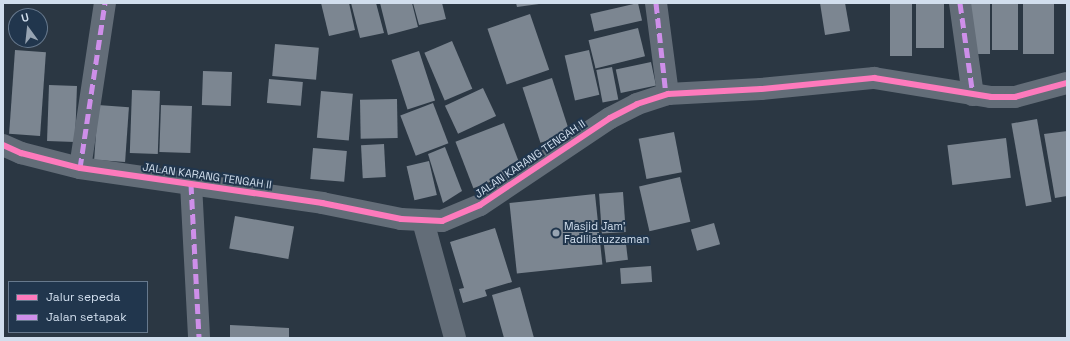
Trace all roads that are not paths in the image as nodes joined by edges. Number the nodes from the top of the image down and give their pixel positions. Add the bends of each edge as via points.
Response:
1 (105, 3) edge
2 (656, 3) edge
3 (960, 3) edge
4 (1067, 83) edge
5 (668, 94) junction
6 (973, 95) junction
7 (3, 145) edge
8 (80, 168) junction
9 (191, 184) junction
10 (423, 221) junction
11 (199, 338) edge
12 (455, 338) edge

1 - 8 street
2 - 5 street
3 - 6 street
4 - 6 street, JALAN KARANG TENGAH II via 1015,97
5 - 6 street, JALAN KARANG TENGAH II via 761,89 874,78
5 - 10 street, JALAN KARANG TENGAH II via 637,104 610,118 462,215 442,221
7 - 8 street, JALAN KARANG TENGAH II via 21,153
8 - 9 street, JALAN KARANG TENGAH II
9 - 10 street, JALAN KARANG TENGAH II
9 - 11 street
10 - 12 street

